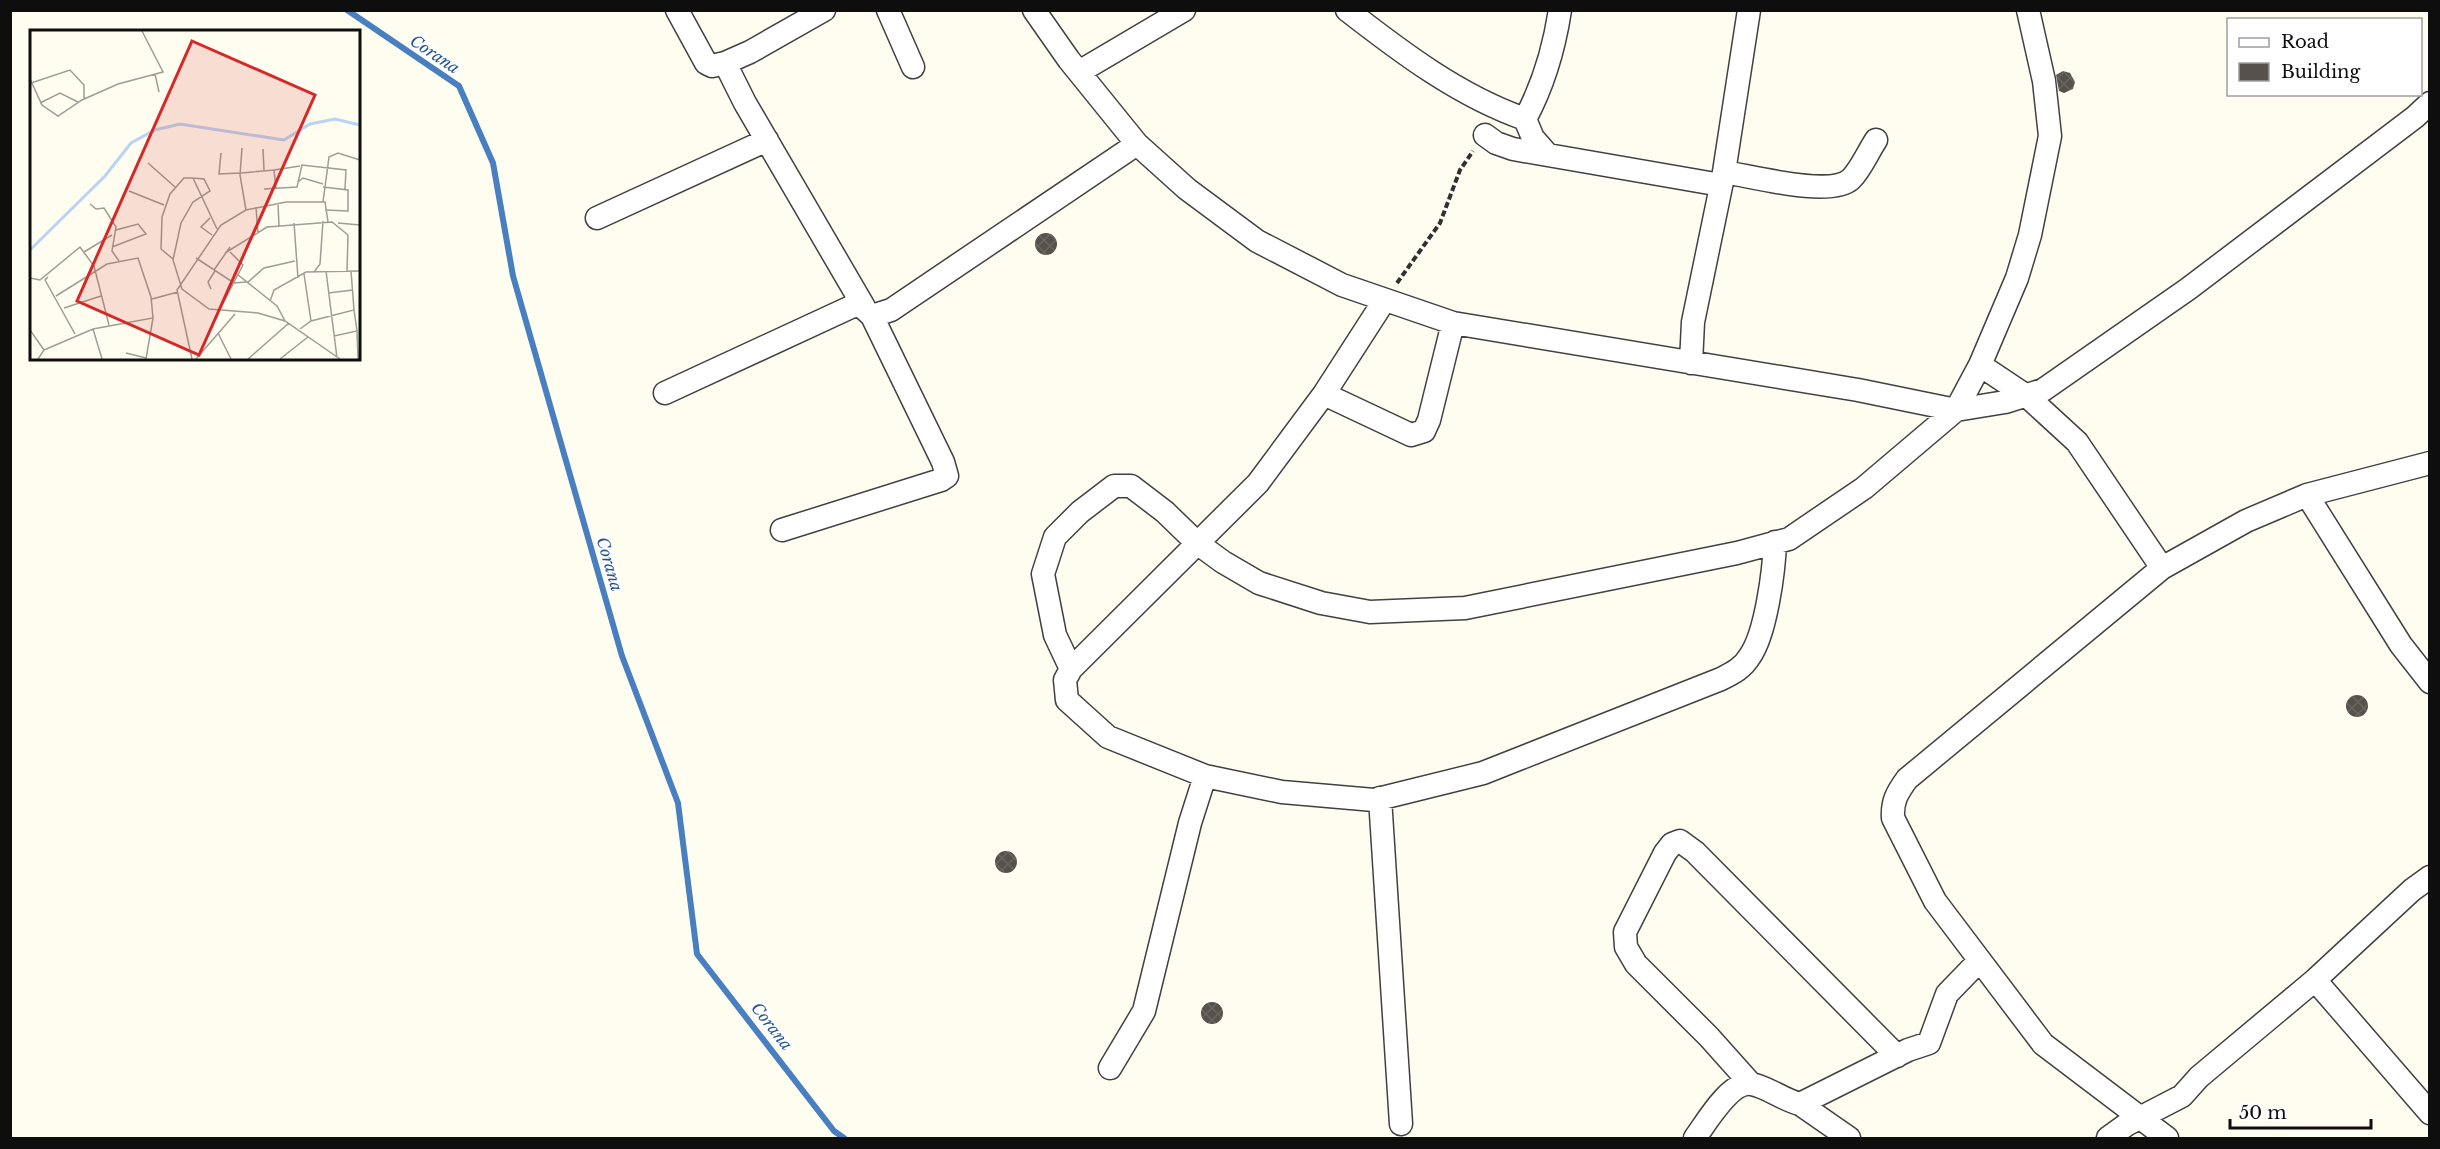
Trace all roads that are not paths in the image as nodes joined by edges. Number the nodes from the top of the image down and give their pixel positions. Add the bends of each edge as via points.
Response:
1 (678, 10) edge
2 (824, 10) edge
3 (888, 10) edge
4 (1034, 10) edge
5 (1184, 10) edge
6 (1347, 10) edge
7 (1560, 10) edge
8 (1749, 10) edge
9 (2028, 10) edge
10 (724, 63) junction
11 (913, 67) dead end
12 (1079, 72) junction
13 (2430, 103) edge
14 (1525, 119) junction
15 (1485, 135) road end
16 (768, 140) junction
17 (1876, 140) dead end
18 (1137, 144) junction
19 (1547, 154) junction
20 (1722, 178) junction
21 (597, 218) dead end
22 (1384, 301) junction
23 (868, 312) junction
24 (1453, 323) junction
25 (1691, 363) junction
26 (1980, 365) junction
27 (665, 393) dead end
28 (1324, 394) junction
29 (2028, 397) junction
30 (1956, 410) junction
31 (2430, 463) edge
32 (2307, 495) junction
33 (782, 530) dead end
34 (1775, 542) junction
35 (1197, 543) junction
36 (2162, 568) junction
37 (1071, 669) junction
38 (2430, 682) edge
39 (1205, 776) junction
40 (1380, 798) junction
41 (2430, 877) edge
42 (1979, 961) junction
43 (2315, 980) junction
44 (1897, 1056) junction
45 (1110, 1068) dead end
46 (1751, 1084) junction
47 (1800, 1104) junction
48 (2430, 1113) edge
49 (2140, 1118) junction
50 (1401, 1124) dead end
51 (1695, 1138) edge
52 (1850, 1138) edge
53 (2108, 1138) edge
54 (2167, 1138) edge

1 - 10 street via 706,63
2 - 10 street
3 - 11 street
4 - 12 street
5 - 12 street
6 - 14 street via 1446,80
7 - 14 street via 1555,44
8 - 20 street
9 - 26 street via 2044,81 2050,136 2030,235
10 - 16 street
12 - 18 street
13 - 29 street via 2188,289
14 - 19 street via 1533,138
15 - 19 street via 1513,149
16 - 21 street
16 - 23 street
17 - 20 street via 1851,179 1832,188
18 - 22 street via 1187,189 1257,241 1342,285
18 - 23 street via 891,310
19 - 20 street
20 - 25 street via 1693,322
22 - 24 street
22 - 28 street
23 - 27 street via 860,305 851,307
23 - 33 street via 944,462 946,476
24 - 25 street
24 - 28 street via 1424,431 1411,435
25 - 30 street
26 - 29 street
26 - 30 street
28 - 35 street via 1258,483
29 - 30 street
29 - 36 street via 2077,442
30 - 34 street via 1864,488 1789,538
31 - 32 street
32 - 36 street via 2246,521
32 - 38 street via 2401,645
34 - 35 street via 1465,608 1371,612 1321,603 1259,583
34 - 40 street via 1774,566 1757,641 1740,669 1483,773
35 - 37 street
35 - 37 street via 1131,486 1114,486 1067,524 1055,537 1043,574 1055,635
36 - 42 street via 1907,779 1894,796 1893,818 1935,901
37 - 39 street via 1065,680 1067,700 1108,737
39 - 40 street via 1282,792
39 - 45 street via 1144,1011
40 - 50 street
41 - 43 street
42 - 44 street via 1947,994 1929,1043
42 - 49 street via 2043,1044
43 - 48 street
43 - 49 street via 2207,1069 2182,1096
44 - 46 street via 1680,841 1665,853 1624,941 1636,964
44 - 47 street
46 - 47 street
46 - 51 street via 1735,1088
47 - 52 street
49 - 53 street
49 - 54 street

